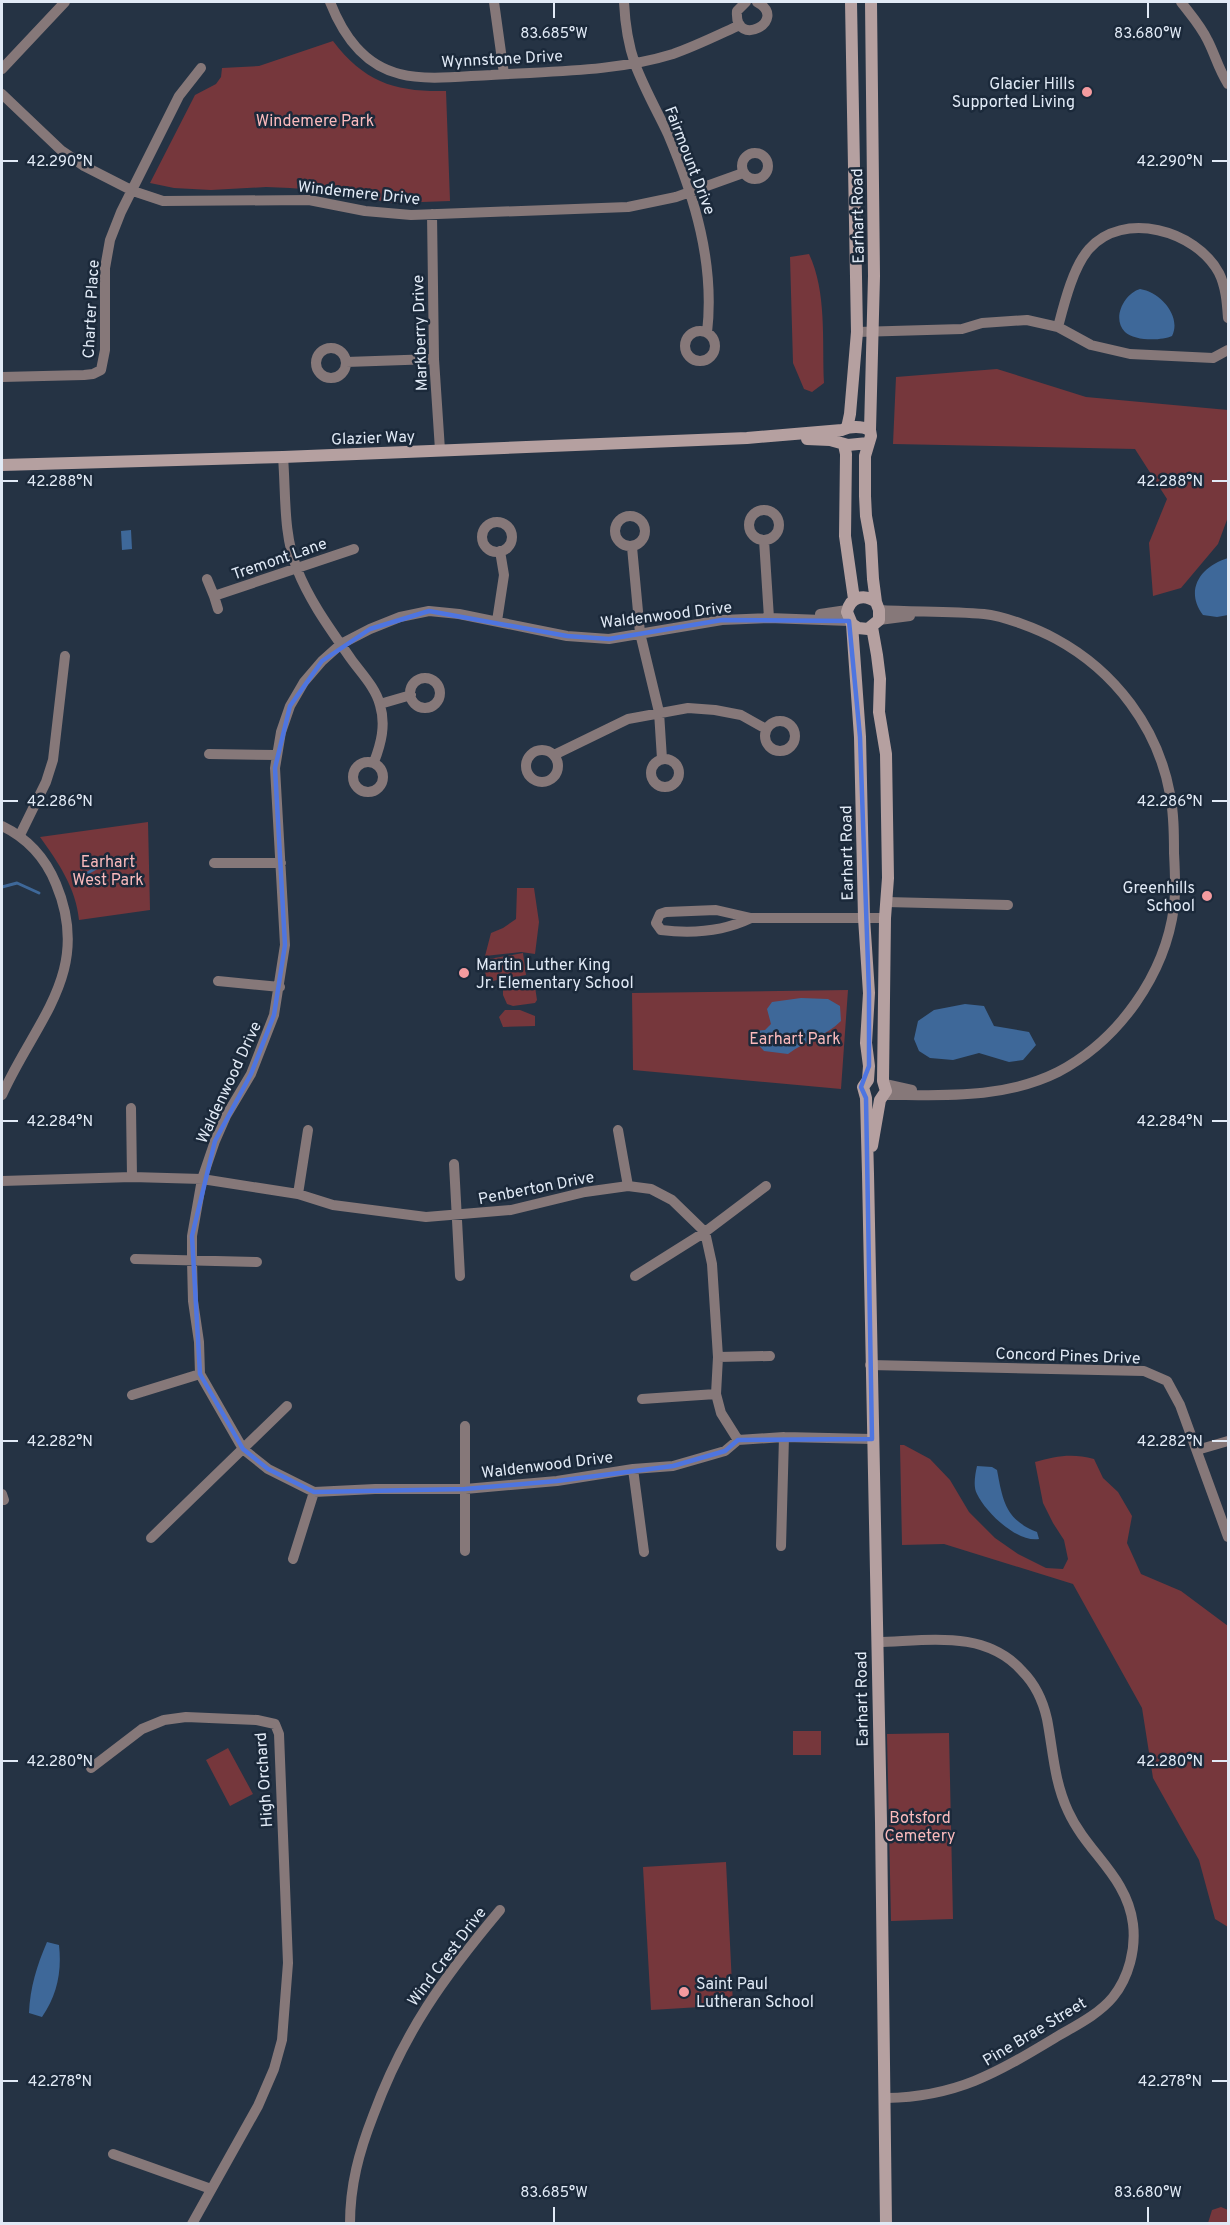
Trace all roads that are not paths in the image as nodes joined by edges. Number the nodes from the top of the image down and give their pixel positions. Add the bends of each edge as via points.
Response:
1 (65, 2) edge
2 (330, 2) edge
3 (494, 2) edge
4 (624, 2) edge
5 (747, 2) edge
6 (757, 2) edge
7 (851, 2) edge
8 (871, 2) edge
9 (1181, 2) edge
10 (740, 25) junction
11 (635, 63) junction
12 (201, 68) dead end
13 (2, 69) edge
14 (504, 74) junction
15 (1228, 84) edge
16 (852, 86) junction
17 (873, 86) junction
18 (2, 94) edge
19 (743, 173) dead end
20 (133, 190) junction
21 (690, 193) junction
22 (432, 214) junction
23 (1228, 318) edge
24 (1058, 327) junction
25 (871, 331) junction
26 (857, 332) junction
27 (707, 333) dead end
28 (1228, 350) edge
29 (434, 358) junction
30 (346, 362) dead end
31 (2, 377) edge
32 (870, 430) junction
33 (843, 436) junction
34 (868, 443) junction
35 (440, 450) junction
36 (284, 457) junction
37 (2, 465) edge
38 (764, 540) dead end
39 (632, 547) dead end
40 (354, 549) dead end
41 (500, 552) dead end
42 (296, 569) junction
43 (207, 579) dead end
44 (214, 596) junction
45 (218, 609) dead end
46 (851, 614) junction
47 (876, 615) junction
48 (769, 618) junction
49 (497, 621) junction
50 (640, 633) junction
51 (341, 644) junction
52 (65, 656) dead end
53 (411, 696) dead end
54 (380, 704) junction
55 (659, 712) junction
56 (766, 729) dead end
57 (209, 754) dead end
58 (277, 755) junction
59 (554, 755) dead end
60 (662, 759) dead end
61 (374, 762) dead end
62 (2, 826) edge
63 (20, 835) junction
64 (214, 863) dead end
65 (281, 863) junction
66 (886, 902) junction
67 (1008, 905) dead end
68 (751, 918) junction
69 (864, 918) junction
70 (885, 918) junction
71 (218, 981) dead end
72 (280, 987) junction
73 (868, 1080) junction
74 (883, 1090) junction
75 (2, 1095) edge
76 (866, 1098) junction
77 (131, 1108) dead end
78 (308, 1130) dead end
79 (618, 1130) dead end
80 (454, 1164) dead end
81 (868, 1174) junction
82 (132, 1177) junction
83 (202, 1179) junction
84 (2, 1181) edge
85 (628, 1186) junction
86 (766, 1186) dead end
87 (298, 1194) junction
88 (458, 1216) junction
89 (705, 1232) junction
90 (135, 1259) dead end
91 (192, 1261) junction
92 (257, 1263) dead end
93 (460, 1276) dead end
94 (635, 1276) dead end
95 (770, 1356) dead end
96 (718, 1357) junction
97 (870, 1365) junction
98 (200, 1374) junction
99 (716, 1394) junction
100 (132, 1395) dead end
101 (642, 1399) dead end
102 (286, 1406) dead end
103 (465, 1426) dead end
104 (784, 1437) junction
105 (872, 1439) junction
106 (738, 1440) junction
107 (1228, 1441) edge
108 (243, 1449) junction
109 (1197, 1450) junction
110 (633, 1468) junction
111 (465, 1489) junction
112 (314, 1492) junction
113 (1228, 1537) edge
114 (151, 1538) dead end
115 (781, 1545) dead end
116 (465, 1551) dead end
117 (644, 1552) dead end
118 (293, 1559) dead end
119 (877, 1642) junction
120 (91, 1768) dead end
121 (500, 1910) dead end
122 (886, 2098) junction
123 (113, 2154) dead end
124 (211, 2189) junction
125 (192, 2223) edge
126 (350, 2223) edge
127 (885, 2223) edge

1 - 13 street
2 - 14 street, Wynnstone Drive via 351,43 372,62 400,74
3 - 14 street
4 - 11 street, Fairmount Drive
5 - 10 street via 737,11
6 - 10 street, Wynnstone Drive via 766,12 763,26 749,30
7 - 16 street, Earhart Road
8 - 17 street, Earhart Road
9 - 15 street via 1202,29
10 - 11 street, Wynnstone Drive via 674,53
11 - 14 street, Wynnstone Drive
11 - 21 street, Fairmount Drive
12 - 20 street via 179,96
16 - 17 street
16 - 26 street, Earhart Road
17 - 25 street, Earhart Road
18 - 20 street, Windemere Drive via 62,151
19 - 21 street, Windemere Drive
20 - 22 street, Windemere Drive via 163,201 309,200 365,211
20 - 31 street, Charter Place via 106,258 105,350 101,370 84,375
21 - 22 street, Windemere Drive via 628,207
21 - 27 street, Fairmount Drive via 700,225 709,281
22 - 29 street, Markberry Drive
23 - 24 street via 1220,275 1202,251 1158,230 1139,227 1108,234 1087,251
24 - 25 street via 1027,320 982,323 962,329
24 - 28 street via 1091,345 1130,354 1213,358
25 - 26 street
25 - 32 street, Earhart Road
26 - 33 street, Earhart Road via 849,423
29 - 30 street
29 - 35 street, Markberry Drive
32 - 33 street via 862,428
32 - 34 street, Earhart Road
33 - 34 street
33 - 35 street, Glazier Way
33 - 46 street, Earhart Road
34 - 47 street, Earhart Road via 865,506
35 - 36 street, Glazier Way
36 - 37 street, Glazier Way
36 - 42 street via 285,512
38 - 48 street
39 - 50 street
40 - 42 street, Tremont Lane
41 - 49 street via 504,575
42 - 44 street, Tremont Lane
42 - 51 street
43 - 44 street, Tremont Lane
44 - 45 street, Tremont Lane
46 - 47 street via 863,629
46 - 47 street via 864,597
46 - 48 street, Waldenwood Drive
46 - 69 street, Earhart Road via 860,737
47 - 66 street, Earhart Road via 879,712 886,754
47 - 74 street via 986,614 1055,638 1091,661 1135,709 1160,759 1170,793 1175,883 1167,937 1142,995 1119,1025 1080,1059 1034,1083 1001,1091 938,1095
48 - 50 street, Waldenwood Drive via 722,620
49 - 50 street, Waldenwood Drive via 567,636 609,639
49 - 51 street, Waldenwood Drive via 429,611 400,617
50 - 55 street
51 - 54 street
51 - 58 street, Waldenwood Drive via 299,690 281,732
52 - 63 street via 52,760 46,782
53 - 54 street
54 - 61 street via 381,745
55 - 56 street via 715,710 741,715
55 - 59 street via 628,720
55 - 60 street
57 - 58 street
58 - 65 street, Waldenwood Drive
62 - 63 street
63 - 75 street via 42,858 60,894 68,926 68,951 57,993
64 - 65 street
65 - 72 street, Waldenwood Drive via 285,945
66 - 67 street
66 - 70 street, Earhart Road
68 - 68 street via 716,910 666,912 660,914 656,923 667,931 718,930
68 - 69 street
69 - 70 street
69 - 73 street, Earhart Road
70 - 74 street, Earhart Road
71 - 72 street
72 - 83 street, Waldenwood Drive via 265,1042 226,1116
73 - 74 street via 875,1078
73 - 76 street, Earhart Road via 863,1088
74 - 76 street via 872,1101
74 - 81 street, Earhart Road
76 - 81 street, Earhart Road
77 - 82 street
78 - 87 street
79 - 85 street
80 - 88 street
81 - 97 street, Earhart Road
82 - 83 street, Penberton Drive
82 - 84 street, Penberton Drive
83 - 87 street, Penberton Drive
83 - 91 street, Waldenwood Drive via 192,1236
85 - 88 street, Penberton Drive via 511,1210
85 - 89 street, Penberton Drive via 651,1189 672,1200
86 - 89 street
87 - 88 street, Penberton Drive via 333,1205 392,1214
88 - 93 street
89 - 94 street
89 - 96 street via 712,1264
90 - 91 street
91 - 92 street
91 - 98 street, Waldenwood Drive
95 - 96 street
96 - 99 street
97 - 105 street, Earhart Road
97 - 109 street, Concord Pines Drive via 1144,1371 1167,1381
98 - 100 street
98 - 108 street, Waldenwood Drive
99 - 101 street
99 - 106 street via 721,1413
102 - 108 street
103 - 111 street, Waldenwood Drive
104 - 105 street, Waldenwood Drive
104 - 106 street, Waldenwood Drive
104 - 115 street
105 - 119 street, Earhart Road
106 - 110 street, Waldenwood Drive via 725,1451 706,1458 674,1466
107 - 109 street
108 - 112 street, Waldenwood Drive via 268,1469
108 - 114 street
109 - 113 street, Concord Pines Drive
110 - 111 street, Waldenwood Drive via 557,1481
110 - 117 street, Waldenwood Drive
111 - 112 street, Waldenwood Drive
111 - 116 street, Waldenwood Drive
112 - 118 street
119 - 122 street, Earhart Road
119 - 122 street, Pine Brae Street via 950,1640 981,1644 1006,1656 1028,1677 1047,1718 1063,1801 1083,1839 1122,1886 1130,1906 1134,1935 1123,1983 1105,2007 1084,2021 1004,2069 954,2090
120 - 124 street, High Orchard via 142,1729 164,1720 257,1720 275,1724 279,1734 288,1963 282,2040 258,2106
121 - 126 street, Wind Crest Drive via 432,1996 393,2066 360,2152
122 - 127 street, Earhart Road
123 - 124 street
124 - 125 street

